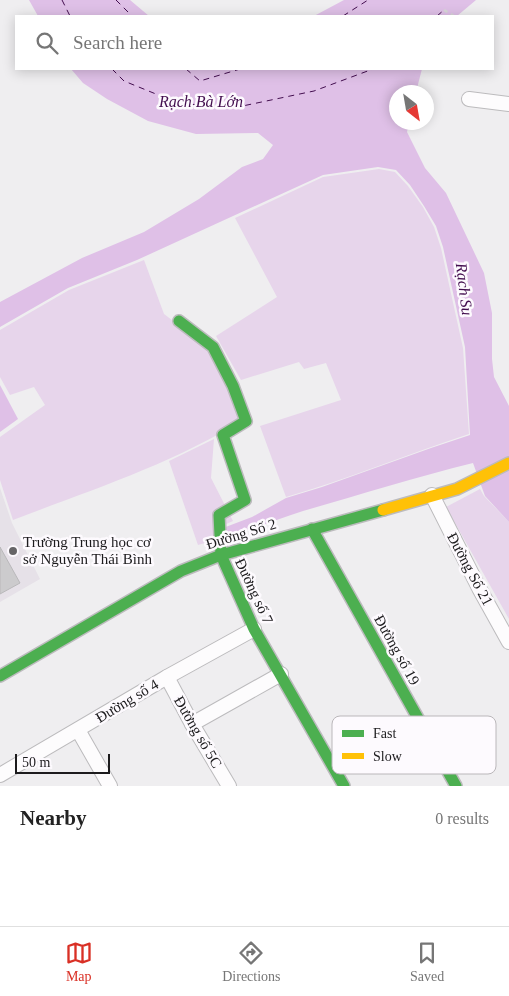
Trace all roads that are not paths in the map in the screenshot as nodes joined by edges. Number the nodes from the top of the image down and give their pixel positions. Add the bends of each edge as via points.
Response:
1 (469, 99) dead end
2 (509, 104) edge
3 (179, 321) dead end
4 (509, 463) edge
5 (432, 495) junction
6 (312, 529) junction
7 (221, 555) junction
8 (254, 629) junction
9 (509, 642) edge
10 (282, 674) junction
11 (0, 676) edge
12 (167, 677) junction
13 (417, 716) edge
14 (192, 724) junction
15 (78, 730) junction
16 (332, 764) edge
17 (337, 774) edge
18 (449, 774) edge
19 (0, 775) edge
20 (110, 786) edge
21 (229, 786) edge
22 (344, 786) edge
23 (456, 786) edge

1 - 2 street
3 - 7 street, Đường số 7 via 212,347 233,386 246,421 223,435 245,500 219,515
4 - 5 street, Đường Số 2 via 457,489
5 - 6 street, Đường Số 2
5 - 9 street, Đường Số 21
6 - 7 street, Đường Số 2
6 - 13 street, Đường số 19
7 - 8 street, Đường số 7
7 - 11 street, Đường Số 2 via 181,571
8 - 10 street, Đường số 7
8 - 12 street, Đường số 4
10 - 14 street
10 - 16 street, Đường số 7
12 - 14 street, Đường số 5C
12 - 15 street, Đường số 4
14 - 21 street, Đường số 5C
15 - 19 street, Đường số 4
15 - 20 street
17 - 22 street, Đường số 7
18 - 23 street, Đường số 19

